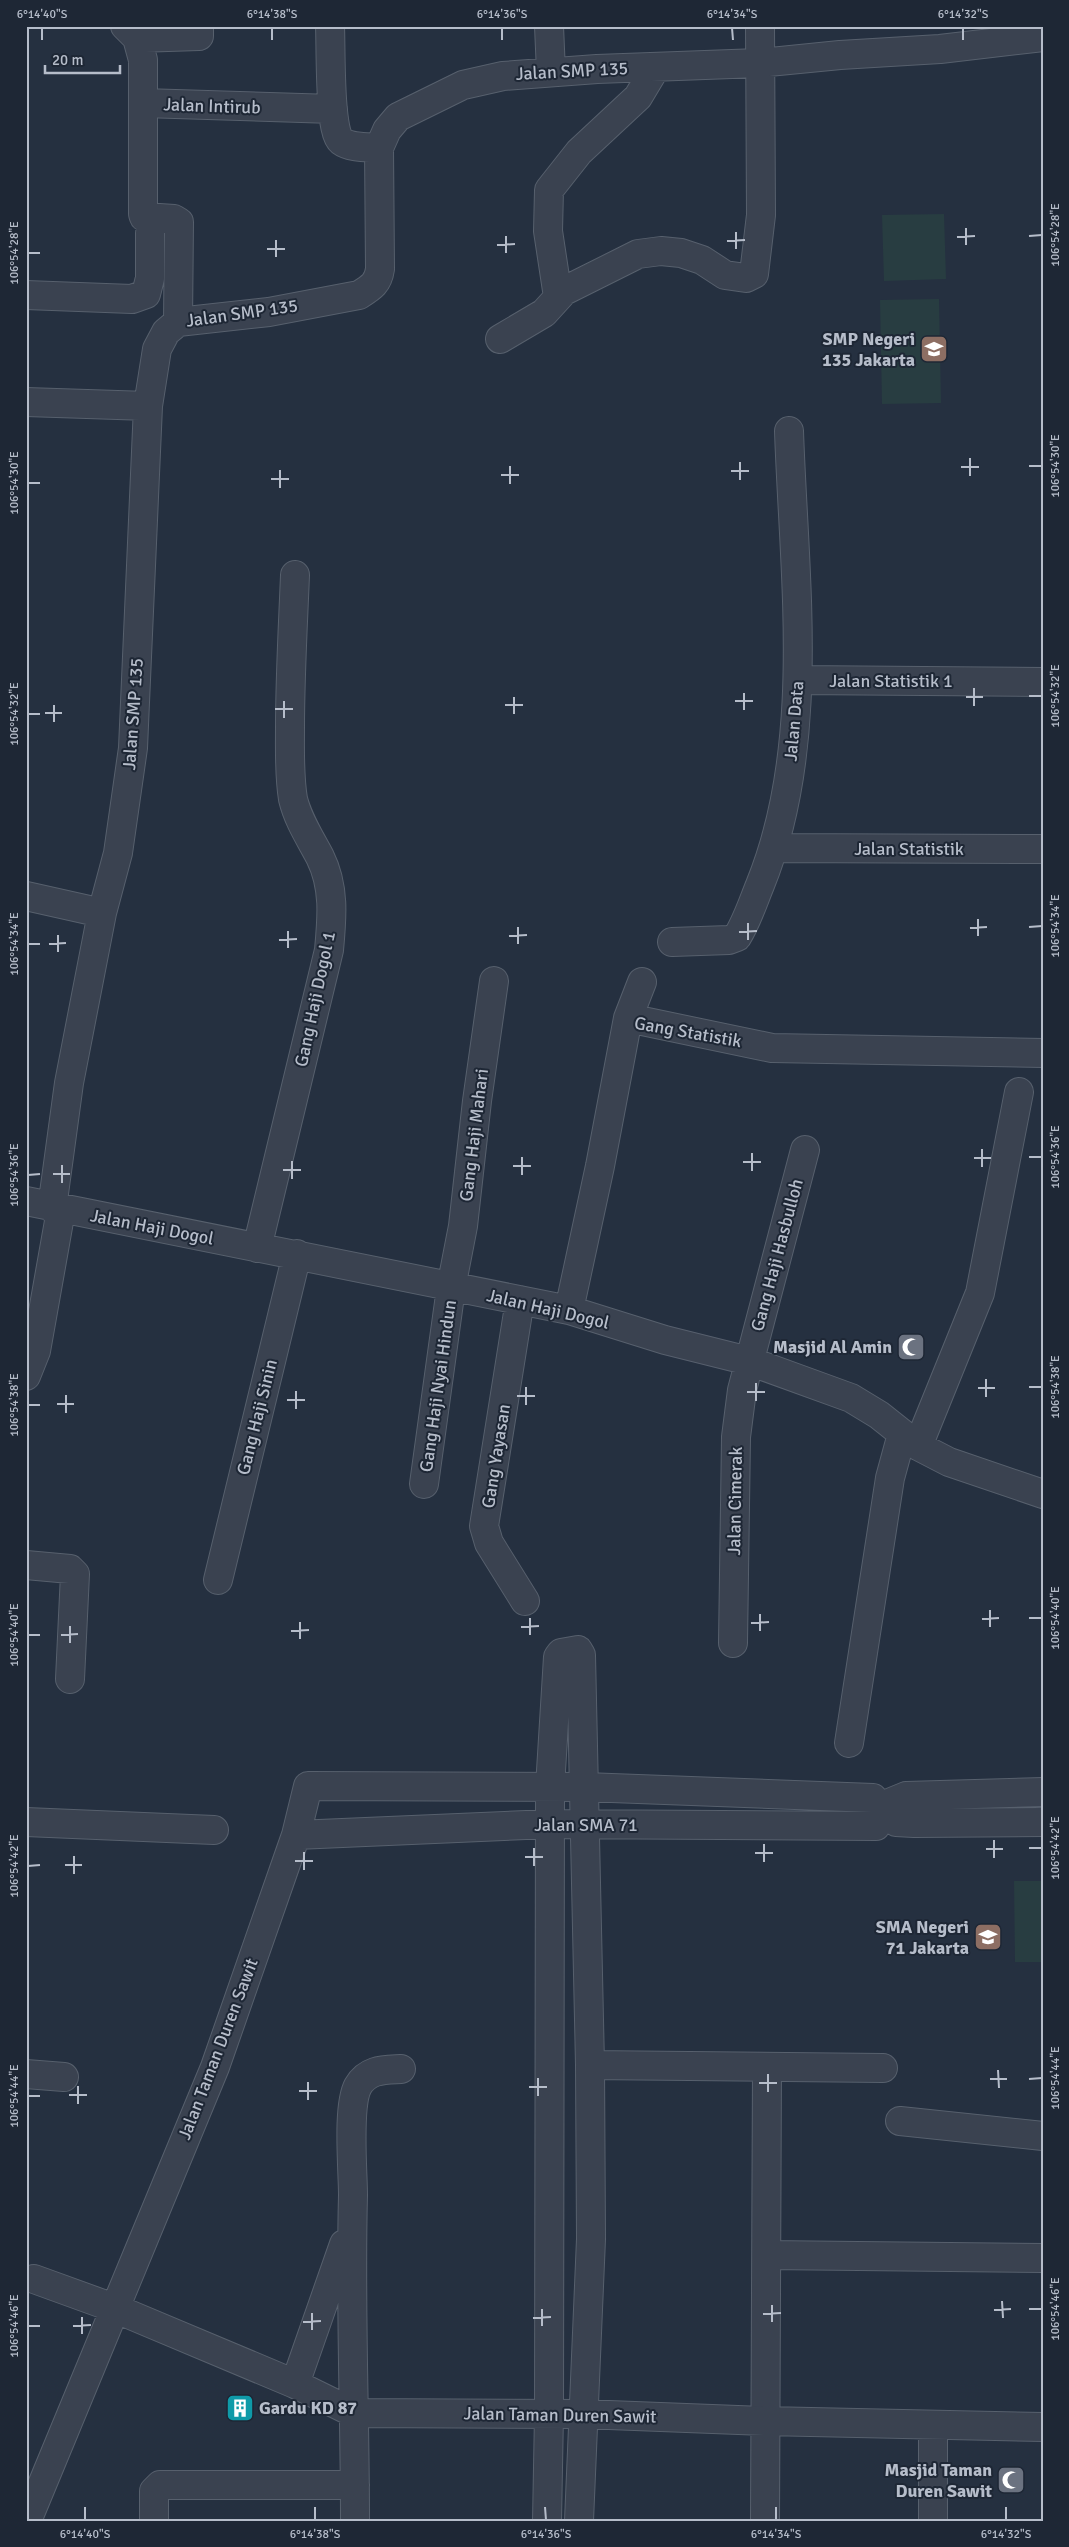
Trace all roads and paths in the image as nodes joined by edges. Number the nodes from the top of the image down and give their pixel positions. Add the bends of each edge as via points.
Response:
1 (199, 26) edge
2 (330, 26) edge
3 (549, 26) edge
4 (760, 26) edge
5 (131, 32) edge
6 (1031, 34) edge
7 (759, 63) junction
8 (656, 67) junction
9 (551, 72) junction
10 (144, 104) junction
11 (332, 109) junction
12 (379, 148) junction
13 (150, 233) dead end
14 (26, 295) edge
15 (558, 297) junction
16 (178, 322) junction
17 (500, 339) dead end
18 (26, 402) edge
19 (148, 406) junction
20 (789, 430) dead end
21 (296, 575) dead end
22 (798, 680) junction
23 (1043, 682) edge
24 (774, 848) junction
25 (1043, 849) edge
26 (26, 896) edge
27 (102, 913) junction
28 (672, 942) dead end
29 (494, 981) dead end
30 (642, 982) dead end
31 (628, 1018) junction
32 (1043, 1053) edge
33 (1018, 1092) dead end
34 (805, 1150) dead end
35 (46, 1206) edge
36 (257, 1248) junction
37 (297, 1254) junction
38 (451, 1288) junction
39 (520, 1300) junction
40 (569, 1310) junction
41 (749, 1361) junction
42 (26, 1376) edge
43 (910, 1440) junction
44 (424, 1484) dead end
45 (1043, 1494) edge
46 (26, 1566) edge
47 (218, 1580) dead end
48 (525, 1601) dead end
49 (733, 1643) dead end
50 (70, 1679) dead end
51 (849, 1743) dead end
52 (308, 1786) joint
53 (550, 1787) junction
54 (585, 1787) junction
55 (1043, 1792) edge
56 (872, 1798) dead end
57 (26, 1822) edge
58 (1043, 1822) edge
59 (550, 1824) junction
60 (586, 1824) junction
61 (876, 1826) dead end
62 (214, 1830) dead end
63 (296, 1834) junction
64 (590, 2065) junction
65 (767, 2067) junction
66 (884, 2068) dead end
67 (401, 2069) dead end
68 (26, 2074) edge
69 (64, 2077) dead end
70 (900, 2121) dead end
71 (1043, 2136) edge
72 (350, 2226) junction
73 (767, 2255) junction
74 (1043, 2258) edge
75 (34, 2279) dead end
76 (114, 2308) junction
77 (295, 2384) junction
78 (354, 2413) junction
79 (549, 2414) junction
80 (583, 2414) junction
81 (765, 2421) junction
82 (933, 2425) junction
83 (1037, 2430) edge
84 (354, 2485) junction
85 (27, 2521) edge
86 (154, 2521) edge
87 (354, 2521) edge
88 (547, 2521) edge
89 (579, 2521) edge
90 (765, 2521) edge
91 (933, 2521) edge

1 - 5 street via 199,36
2 - 11 street
3 - 9 street
4 - 7 street
5 - 10 street, Jalan Intirub via 143,60
6 - 7 street, Jalan SMP 135 via 940,49
7 - 8 street, Jalan SMP 135
7 - 15 street via 761,215 754,274 746,278 725,275 694,257 661,251 638,254 620,261
8 - 9 street, Jalan SMP 135
8 - 15 street via 638,97 579,152 549,190 548,231
9 - 12 street, Jalan SMP 135 via 503,76 463,85 398,117 387,130
10 - 11 street, Jalan Intirub
10 - 16 street via 142,214 144,217 179,222
11 - 12 street via 339,140 350,145
12 - 16 street, Jalan SMP 135 via 380,268 372,287 359,295 268,312
13 - 14 street via 150,278 146,294 132,299
15 - 17 street via 544,313
16 - 19 street, Jalan SMP 135 via 166,332 157,349
18 - 19 street
19 - 27 street, Jalan SMP 135 via 133,748 118,853
20 - 22 street, Jalan Data
21 - 36 street, Gang Haji Dogol 1 via 290,691 290,776 301,823 321,858 333,905 329,950
22 - 23 street, Jalan Statistik 1
22 - 24 street, Jalan Data via 788,785
24 - 25 street, Jalan Statistik
24 - 28 street, Jalan Data via 736,936 729,940
26 - 27 street
27 - 35 street, Jalan SMP 135
29 - 38 street, Gang Haji Mahari via 463,1226
30 - 31 street
31 - 32 street, Gang Statistik via 772,1048
31 - 40 street, Gang Statistik
33 - 43 street via 980,1293
34 - 41 street, Gang Haji Hasbulloh
35 - 36 street, Jalan Haji Dogol
35 - 42 street, Jalan SMP 135 via 36,1351
36 - 37 street, Jalan Haji Dogol
37 - 38 street, Jalan Haji Dogol
37 - 47 street, Gang Haji Sinin
38 - 39 street, Jalan Haji Dogol
38 - 44 street, Gang Haji Nyai Hindun
39 - 40 street, Jalan Haji Dogol
39 - 48 street, Gang Yayasan via 484,1526 489,1543
40 - 41 street, Jalan Haji Dogol via 665,1340
41 - 43 street, Jalan Haji Dogol via 852,1398
41 - 49 street, Jalan Cimerak via 736,1437
43 - 45 street, Jalan Haji Dogol via 949,1462
43 - 51 street via 890,1478
46 - 50 street via 70,1568 76,1574
52 - 53 street, Jalan SMA 71
52 - 63 street, Jalan Taman Duren Sawit
53 - 54 street, Jalan SMA 71
53 - 54 street via 558,1658 561,1653 574,1650 581,1655
53 - 59 street
54 - 56 street, Jalan SMA 71
54 - 60 street
55 - 58 street via 906,1796 889,1803 886,1815 896,1822 914,1823
57 - 62 street
59 - 60 street, Jalan SMA 71
59 - 63 street, Jalan SMA 71
59 - 79 street
60 - 61 street, Jalan SMA 71
60 - 64 street
63 - 76 street, Jalan Taman Duren Sawit via 215,2066
64 - 65 street
64 - 80 street via 591,2239
65 - 66 street
65 - 73 street
67 - 72 street via 376,2071 357,2088 353,2114
68 - 69 street
70 - 71 street
72 - 77 street
72 - 78 street
73 - 74 street
73 - 81 street
75 - 76 street, Jalan Taman Duren Sawit
76 - 77 street, Jalan Taman Duren Sawit
76 - 85 street, Jalan Taman Duren Sawit
77 - 78 street, Jalan Taman Duren Sawit
78 - 79 street, Jalan Taman Duren Sawit
78 - 84 street
79 - 80 street, Jalan Taman Duren Sawit
79 - 88 street
80 - 81 street, Jalan Taman Duren Sawit
80 - 89 street
81 - 82 street, Jalan Taman Duren Sawit
81 - 90 street
82 - 83 street, Jalan Taman Duren Sawit
82 - 91 street
84 - 86 street via 160,2485 154,2491
84 - 87 street

